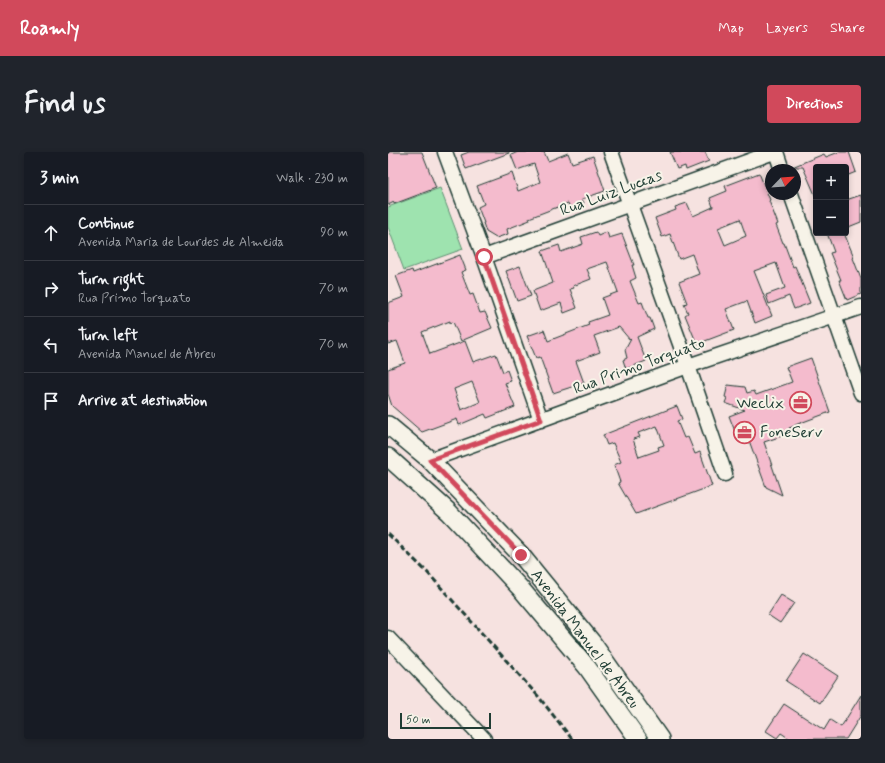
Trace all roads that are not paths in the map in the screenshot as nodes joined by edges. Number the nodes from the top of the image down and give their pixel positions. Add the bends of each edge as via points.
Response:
1 (445, 152) edge
2 (611, 152) edge
3 (775, 152) edge
4 (780, 164) edge
5 (793, 200) edge
6 (630, 204) junction
7 (484, 257) junction
8 (861, 307) edge
9 (834, 316) junction
10 (688, 366) junction
11 (861, 393) edge
12 (541, 420) junction
13 (388, 425) edge
14 (388, 457) edge
15 (430, 460) junction
16 (724, 474) dead end
17 (388, 638) edge
18 (484, 739) edge
19 (638, 739) edge
20 (660, 739) edge

1 - 7 street
2 - 6 street
3 - 4 street
3 - 6 street, Rua Luiz Luccas
5 - 9 street
6 - 7 street, Rua Luiz Luccas
6 - 10 street
7 - 12 street
8 - 9 street, Rua Primo Torquato
9 - 10 street, Rua Primo Torquato
9 - 11 street
10 - 12 street, Rua Primo Torquato
10 - 16 street
12 - 15 street, Rua Primo Torquato
13 - 15 main road, Avenida Manuel de Abreu
14 - 19 main road, Avenida Manuel de Abreu via 449,512 521,589 587,667
15 - 20 main road, Avenida Manuel de Abreu via 521,555 591,641
17 - 18 street

